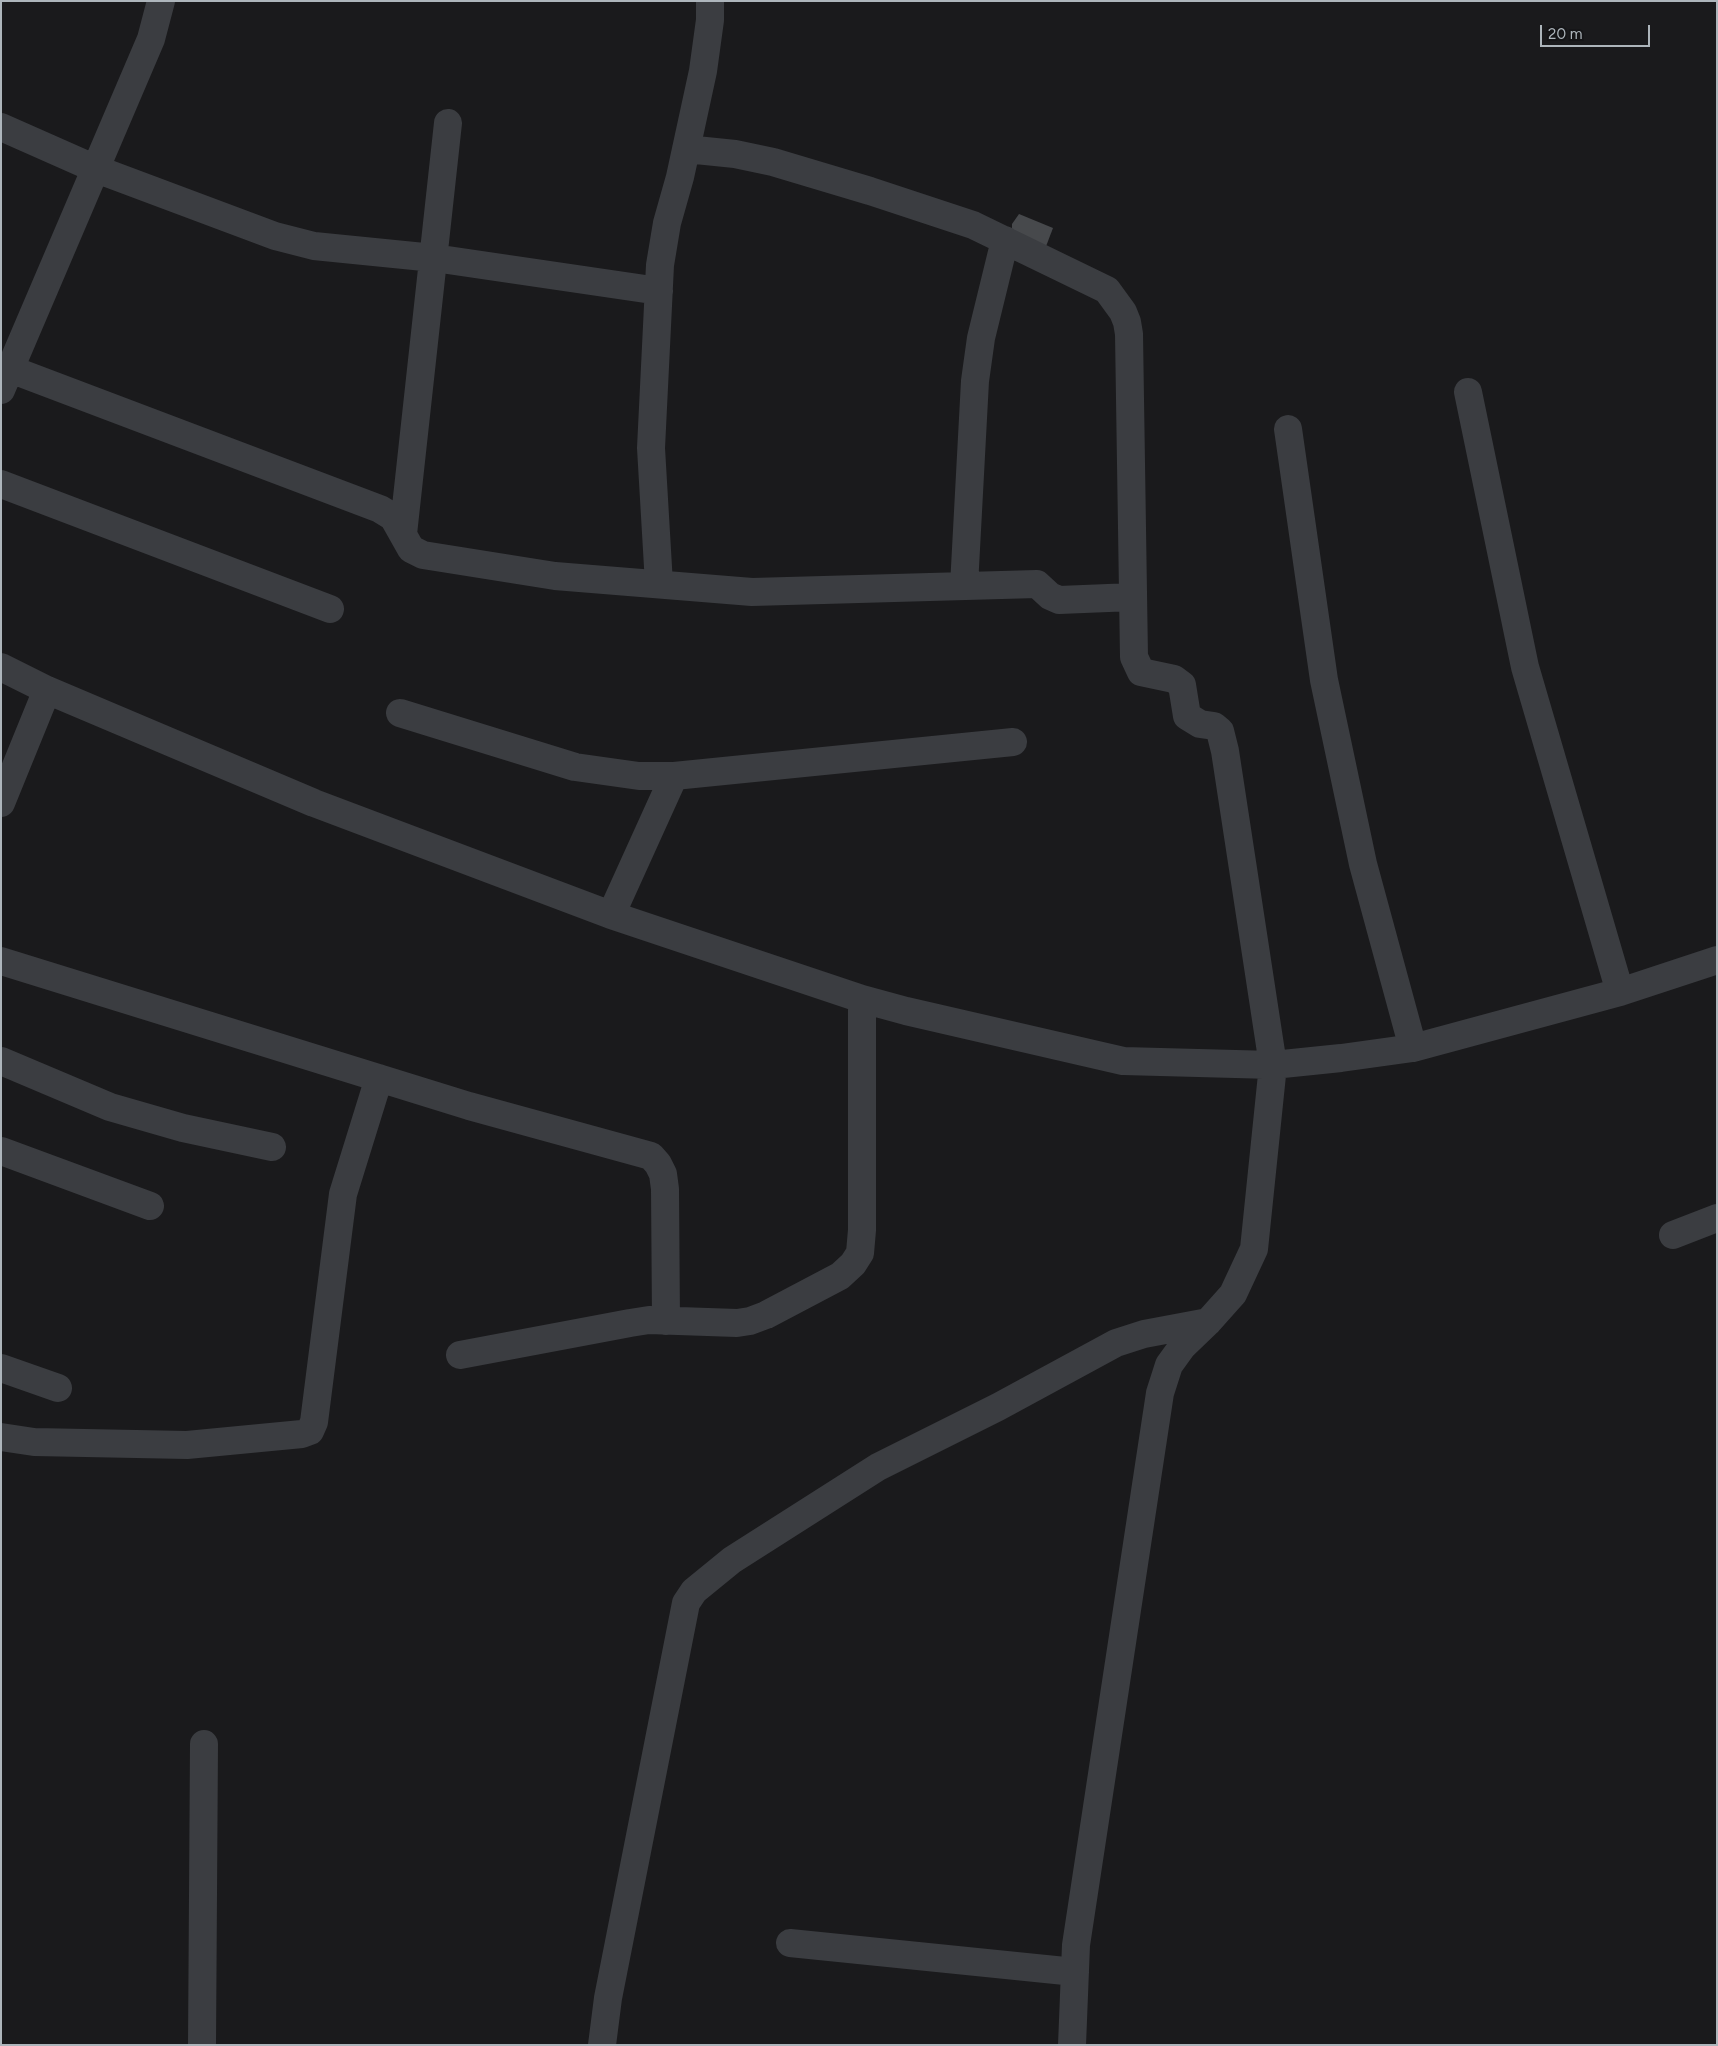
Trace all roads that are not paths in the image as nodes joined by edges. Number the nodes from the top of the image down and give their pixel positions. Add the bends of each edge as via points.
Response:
1 (161, 1) edge
2 (710, 1) edge
3 (448, 123) dead end
4 (1, 127) edge
5 (686, 149) junction
6 (96, 170) junction
7 (1005, 240) junction
8 (434, 258) junction
9 (659, 291) junction
10 (6, 379) edge
11 (1468, 392) dead end
12 (1288, 429) dead end
13 (1, 484) edge
14 (403, 534) junction
15 (659, 584) junction
16 (964, 586) junction
17 (1133, 597) junction
18 (330, 609) dead end
19 (1, 667) edge
20 (47, 690) junction
21 (400, 713) dead end
22 (1013, 742) dead end
23 (674, 776) junction
24 (1, 804) edge
25 (610, 915) junction
26 (1717, 960) edge
27 (1, 961) edge
28 (1620, 992) junction
29 (862, 999) junction
30 (1413, 1048) junction
31 (1, 1061) edge
32 (1273, 1065) junction
33 (379, 1078) junction
34 (272, 1147) dead end
35 (1, 1151) edge
36 (150, 1206) dead end
37 (1717, 1218) edge
38 (1673, 1234) dead end
39 (666, 1321) junction
40 (1208, 1322) junction
41 (460, 1355) dead end
42 (1, 1368) edge
43 (58, 1388) dead end
44 (1, 1437) edge
45 (204, 1744) dead end
46 (790, 1944) dead end
47 (1075, 1972) junction
48 (202, 2045) edge
49 (602, 2045) edge
50 (1072, 2045) edge

1 - 6 street via 151,39
2 - 5 street via 703,71
3 - 8 street
4 - 6 street
5 - 7 street via 773,162 973,225
5 - 9 street via 667,223
6 - 8 street via 275,236 314,246
6 - 10 street
7 - 16 street via 974,380
7 - 17 street via 1107,290 1127,322
8 - 9 street
8 - 14 street
9 - 15 street via 651,448
10 - 14 street via 380,509 393,517
11 - 28 street via 1525,668
12 - 30 street via 1324,680 1363,864
13 - 18 street
14 - 15 street via 411,549 423,555 555,576
15 - 16 street via 752,592
16 - 17 street via 1037,584 1058,600
17 - 32 street via 1134,657 1141,672 1174,679 1182,685 1187,716 1220,731
19 - 20 street
20 - 24 street
20 - 25 street via 314,803
21 - 23 street via 575,767 639,776
22 - 23 street
23 - 25 street
25 - 29 street
26 - 28 street
27 - 33 street
28 - 30 street
29 - 32 street via 1123,1061
29 - 39 street via 860,1253 840,1276 750,1321
30 - 32 street
31 - 34 street via 110,1107 183,1128
32 - 40 street via 1254,1249 1233,1294
33 - 39 street via 651,1156 663,1174
33 - 44 street via 343,1194 314,1422 310,1431 187,1445 34,1442
35 - 36 street
37 - 38 street
39 - 41 street via 630,1323
40 - 47 street via 1169,1365 1160,1393 1076,1945
40 - 49 street via 1144,1334 1116,1343 998,1408 878,1467 732,1560 694,1591 686,1603 608,1998
42 - 43 street
45 - 48 street
46 - 47 street
47 - 50 street

